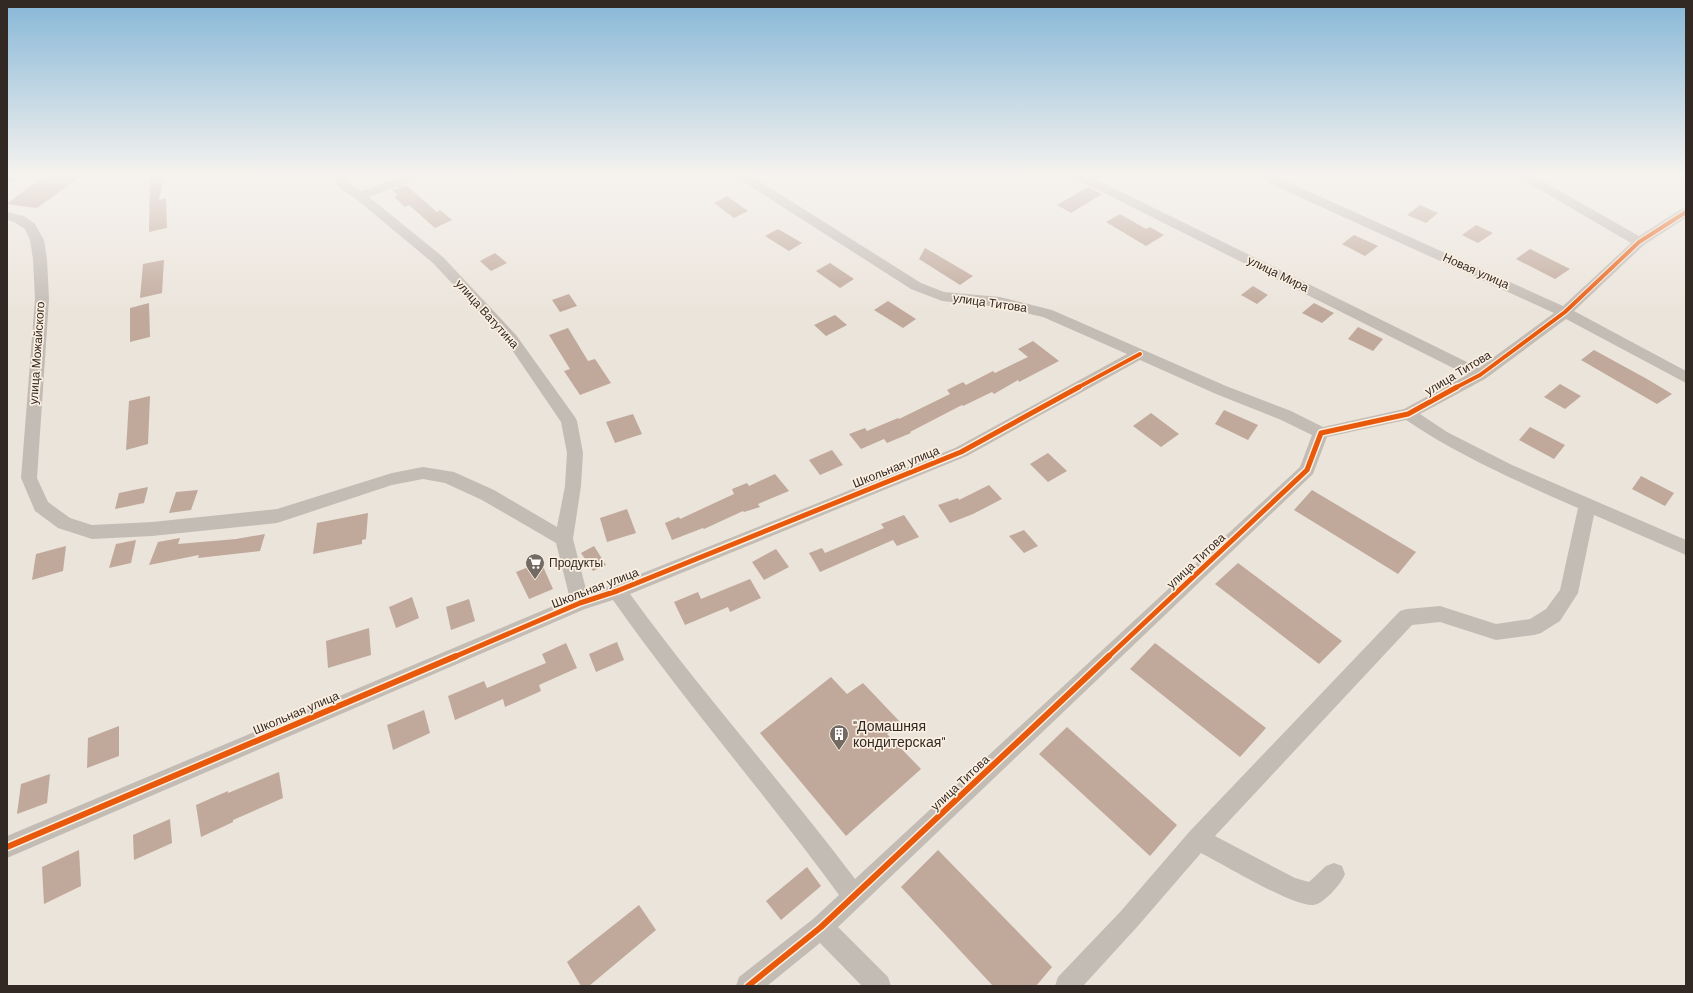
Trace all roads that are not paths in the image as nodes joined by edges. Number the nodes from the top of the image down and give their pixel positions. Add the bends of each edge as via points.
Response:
1 (21, 220) edge
2 (390, 220) edge
3 (813, 220) edge
4 (1169, 220) edge
5 (1363, 220) edge
6 (1602, 220) edge
7 (1675, 220) edge
8 (1639, 242) junction
9 (1566, 312) junction
10 (1140, 354) junction
11 (1480, 375) junction
12 (1686, 378) edge
13 (1408, 414) junction
14 (1321, 433) junction
15 (1587, 505) junction
16 (564, 539) junction
17 (1686, 548) edge
18 (617, 590) junction
19 (580, 604) junction
20 (1198, 839) junction
21 (7, 847) edge
22 (1334, 874) dead end
23 (854, 896) junction
24 (822, 927) junction
25 (748, 986) edge
26 (879, 986) edge
27 (1067, 986) edge

1 - 16 street, улица Можайского via 30,226 37,240 42,299 29,478 41,506 64,523 92,532 152,529 277,516 392,479 423,473 448,477 488,495
2 - 16 street, улица Ватутина via 438,260 511,338 568,421 575,453 574,486
3 - 10 street, улица Титова via 916,286 942,296 1000,302 1047,313
4 - 11 street, улица Мира
5 - 9 street, Новая улица
6 - 8 street
7 - 8 street, улица Титова
8 - 9 street, улица Титова
9 - 11 street, улица Титова
9 - 12 street, Новая улица
10 - 14 street, улица Титова via 1285,415
10 - 18 street, Школьная улица via 962,452
11 - 13 street, улица Титова
13 - 14 street, улица Титова
13 - 15 street via 1441,436 1506,469
14 - 23 street, улица Титова via 1307,470
15 - 17 street
15 - 20 street via 1569,593 1553,615 1534,627 1496,632 1440,614 1407,617
16 - 19 street
18 - 19 street, Школьная улица
18 - 23 street via 660,651
19 - 21 street, Школьная улица
20 - 22 street via 1292,889 1314,894
20 - 27 street
23 - 24 street, улица Титова
24 - 25 street, улица Титова
24 - 26 street

